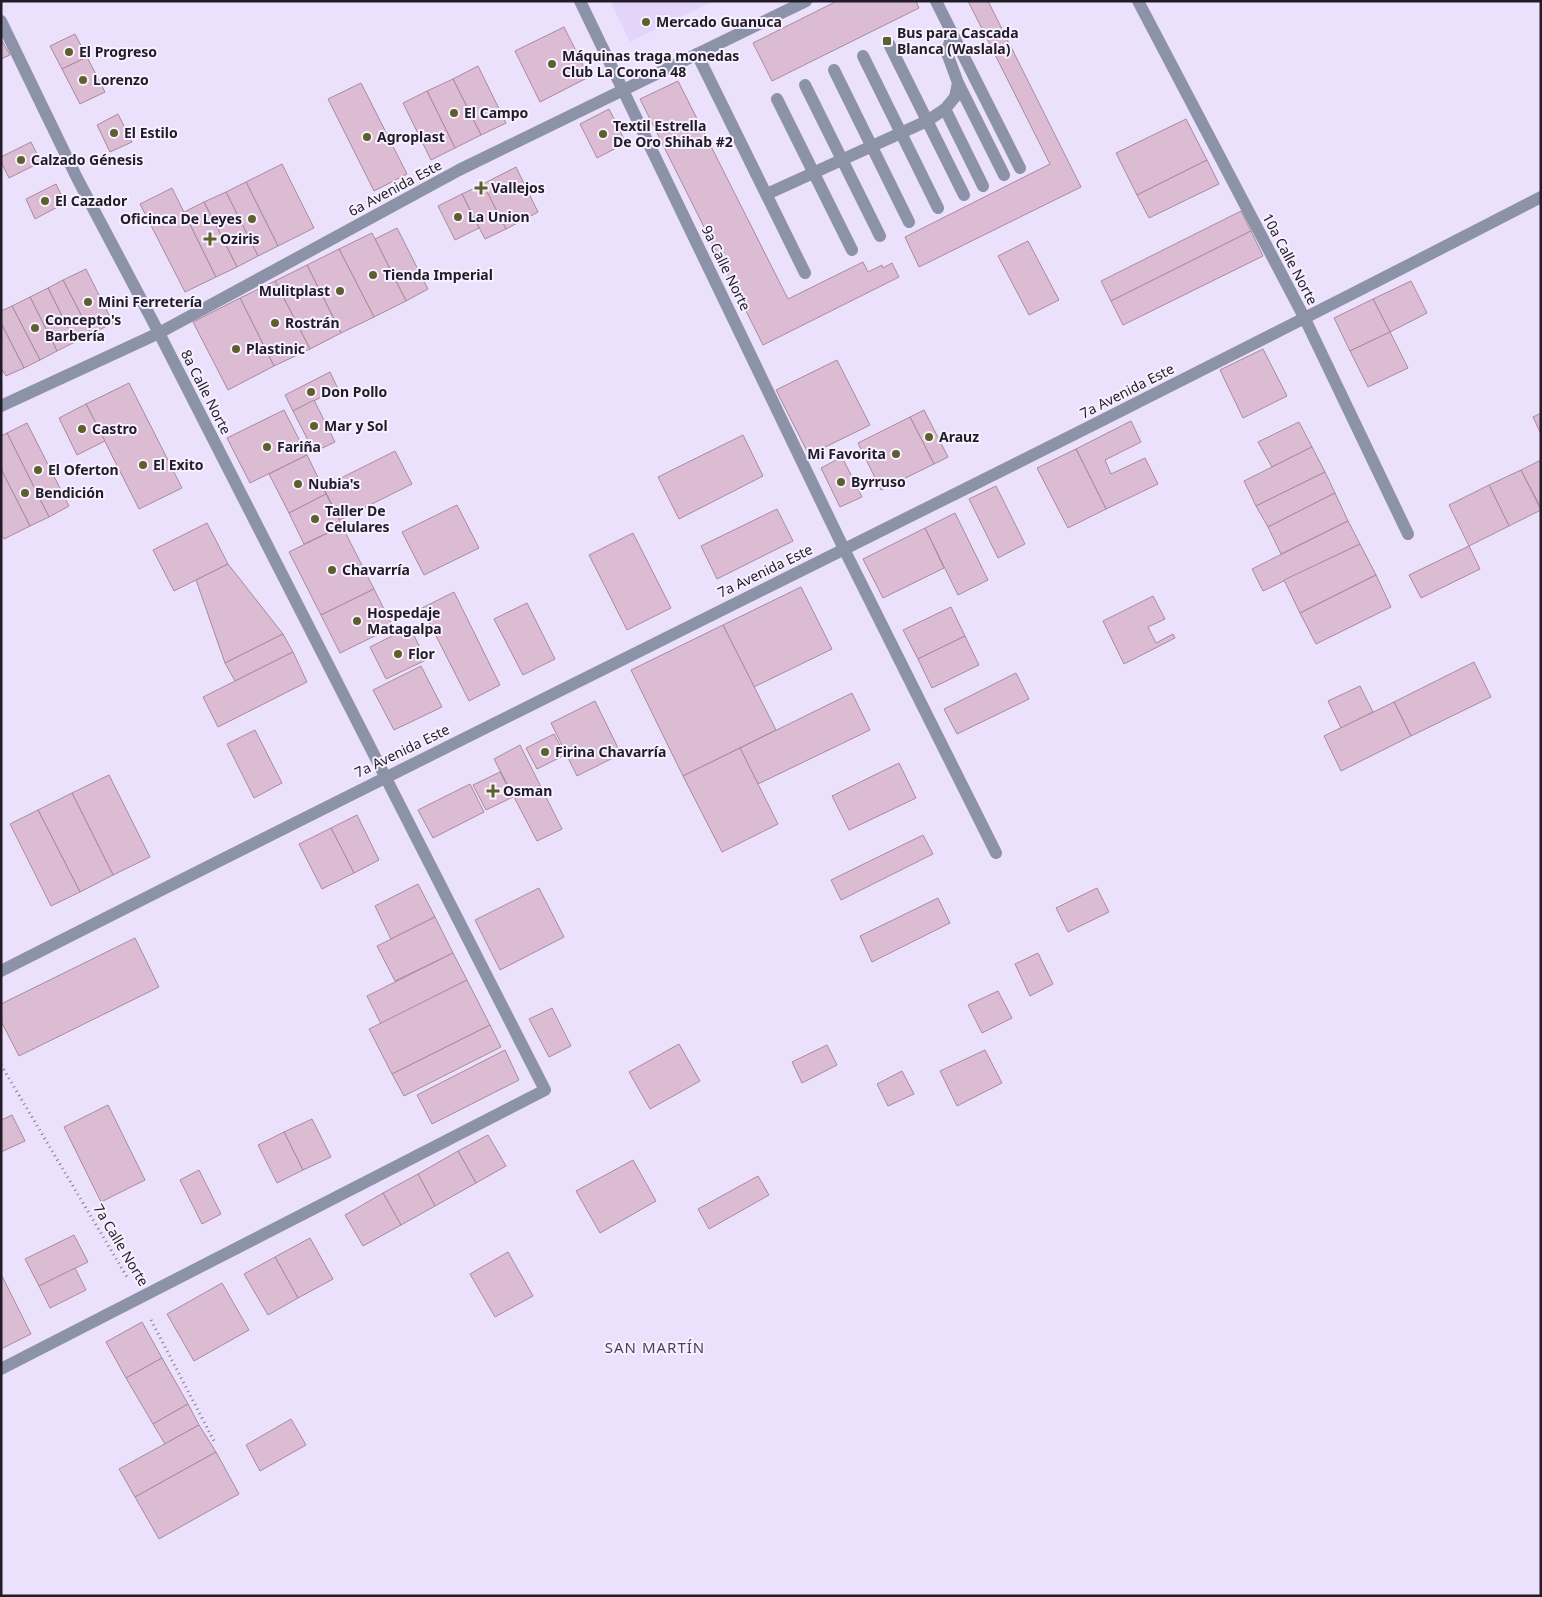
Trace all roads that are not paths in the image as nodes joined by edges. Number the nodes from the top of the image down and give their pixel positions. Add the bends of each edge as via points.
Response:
1 (580, 1) edge
2 (806, 1) edge
3 (936, 1) edge
4 (1138, 1) edge
5 (1, 21) edge
6 (952, 33) junction
7 (889, 44) dead end
8 (697, 54) junction
9 (863, 56) dead end
10 (834, 70) dead end
11 (958, 83) junction
12 (805, 85) dead end
13 (624, 90) junction
14 (777, 99) dead end
15 (945, 109) junction
16 (927, 121) junction
17 (901, 133) junction
18 (872, 146) junction
19 (842, 160) junction
20 (1020, 168) dead end
21 (813, 172) junction
22 (1004, 175) dead end
23 (983, 186) dead end
24 (767, 194) junction
25 (964, 195) dead end
26 (1541, 197) edge
27 (938, 208) dead end
28 (909, 222) dead end
29 (880, 236) dead end
30 (852, 250) dead end
31 (805, 273) dead end
32 (1305, 319) junction
33 (159, 333) junction
34 (1, 406) edge
35 (1408, 534) dead end
36 (844, 548) junction
37 (385, 776) junction
38 (996, 853) dead end
39 (1, 971) edge
40 (1, 1369) edge

1 - 13 street, 9a Calle Norte
2 - 8 street, 6a Avenida Este
3 - 6 street
4 - 32 street, 10a Calle Norte
5 - 33 street, 8a Calle Norte via 77,178
6 - 11 street via 947,53
6 - 20 street
7 - 16 street
8 - 13 street, 6a Avenida Este
8 - 24 street
9 - 17 street
10 - 18 street
11 - 15 street via 955,97
11 - 22 street
12 - 19 street
13 - 33 street, 6a Avenida Este via 459,170
13 - 36 street, 9a Calle Norte
14 - 21 street
15 - 16 street
15 - 23 street
16 - 17 street
16 - 25 street
17 - 18 street
17 - 27 street
18 - 19 street
18 - 28 street
19 - 21 street
19 - 29 street
21 - 24 street
21 - 30 street
24 - 31 street
26 - 32 street, 7a Avenida Este
32 - 35 street, 10a Calle Norte
32 - 36 street, 7a Avenida Este
33 - 34 street, 6a Avenida Este
33 - 37 street, 8a Calle Norte
36 - 37 street, 7a Avenida Este
36 - 38 street, 9a Calle Norte
37 - 39 street, 7a Avenida Este
37 - 40 street, 8a Calle Norte via 545,1090

